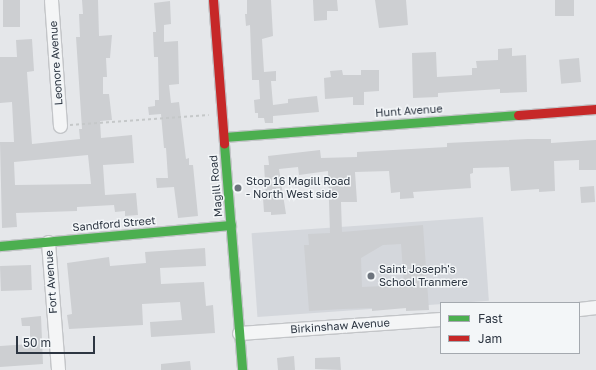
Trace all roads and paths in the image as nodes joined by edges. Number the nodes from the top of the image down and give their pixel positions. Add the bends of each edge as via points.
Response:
1 (51, 0) edge
2 (213, 0) edge
3 (596, 109) edge
4 (222, 114) junction
5 (60, 126) joint
6 (224, 137) junction
7 (231, 225) junction
8 (48, 242) junction
9 (0, 246) edge
10 (596, 307) edge
11 (580, 309) edge
12 (440, 319) edge
13 (240, 333) junction
14 (58, 370) edge
15 (242, 370) edge

1 - 5 street, Leonore Avenue
2 - 4 street, Magill Road
3 - 6 street, Hunt Avenue
4 - 5 path
4 - 6 street, Magill Road
6 - 7 street, Magill Road
7 - 8 street, Sandford Street
7 - 13 street, Magill Road
8 - 9 street, Sandford Street
8 - 14 street, Fort Avenue
10 - 11 street
12 - 13 street, Birkinshaw Avenue
13 - 15 street, Magill Road

